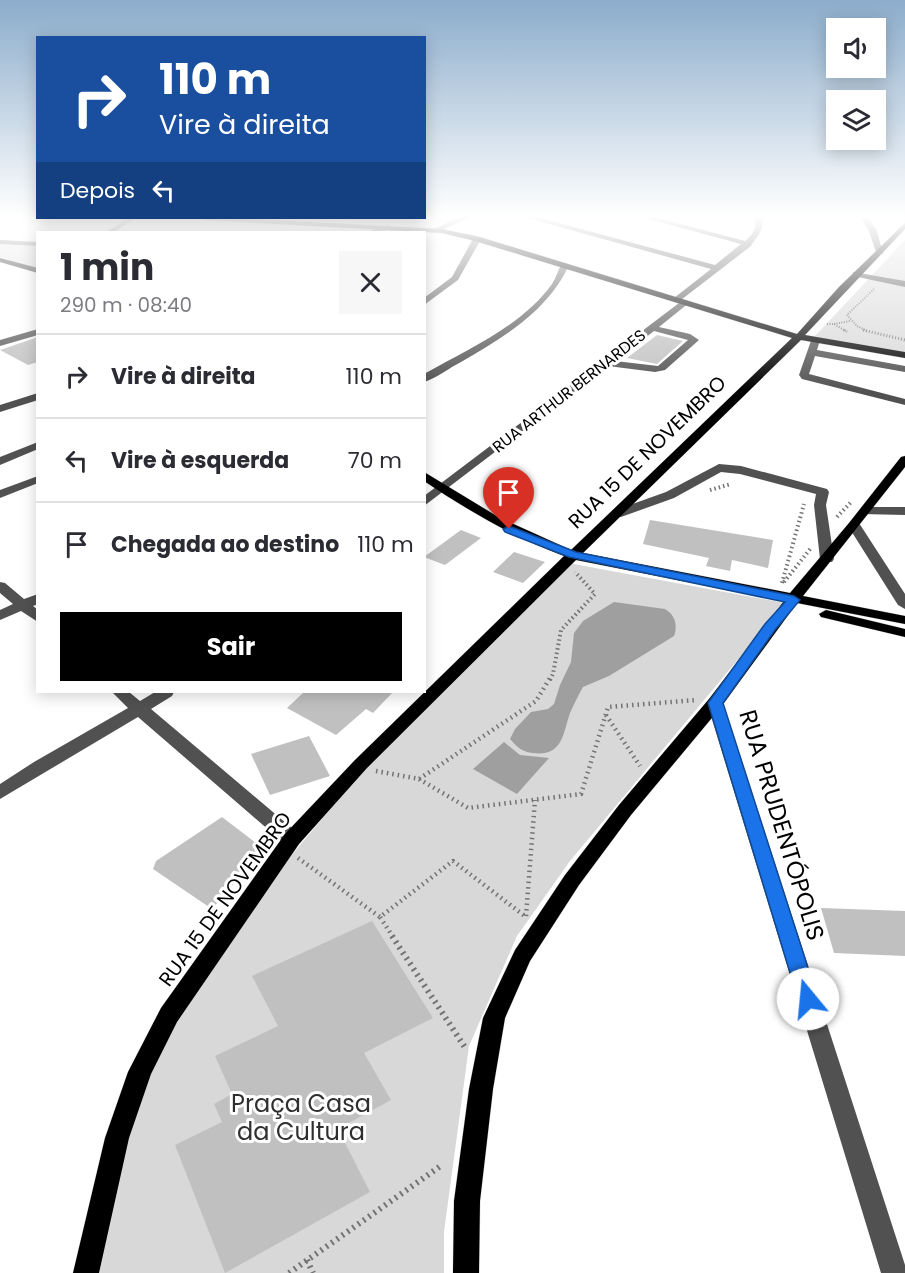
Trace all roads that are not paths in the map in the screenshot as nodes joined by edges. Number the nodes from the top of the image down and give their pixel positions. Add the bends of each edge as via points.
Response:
1 (457, 274) edge
2 (562, 274) edge
3 (595, 274) edge
4 (711, 274) edge
5 (856, 274) edge
6 (858, 274) edge
7 (905, 284) edge
8 (426, 301) edge
9 (681, 301) junction
10 (652, 328) junction
11 (36, 333) edge
12 (814, 340) junction
13 (0, 343) edge
14 (801, 343) junction
15 (905, 354) edge
16 (607, 363) junction
17 (905, 369) edge
18 (426, 378) edge
19 (36, 397) edge
20 (905, 402) edge
21 (0, 409) edge
22 (36, 446) edge
23 (905, 459) edge
24 (0, 461) edge
25 (426, 476) edge
26 (36, 479) edge
27 (444, 488) junction
28 (0, 494) edge
29 (426, 501) edge
30 (905, 511) edge
31 (617, 514) junction
32 (860, 519) junction
33 (827, 559) junction
34 (571, 560) junction
35 (0, 586) edge
36 (798, 593) junction
37 (36, 599) edge
38 (905, 605) edge
39 (23, 606) junction
40 (0, 616) edge
41 (36, 616) edge
42 (905, 620) edge
43 (905, 633) edge
44 (121, 693) edge
45 (164, 693) edge
46 (708, 701) junction
47 (140, 709) junction
48 (0, 793) edge
49 (293, 847) junction
50 (86, 1273) edge
51 (466, 1273) edge
52 (894, 1273) edge

1 - 8 street
2 - 18 street via 558,284 529,313
3 - 9 main road
4 - 9 street, RUA ARTHUR BERNARDES
5 - 14 main road, RUA 15 DE NOVEMBRO
6 - 7 street
9 - 10 street, RUA ARTHUR BERNARDES
9 - 14 main road
10 - 16 street, RUA ARTHUR BERNARDES
10 - 16 street via 694,340 661,368
11 - 13 street
12 - 14 street
12 - 14 main road
12 - 15 main road
14 - 17 street
14 - 20 street via 806,377
14 - 31 main road, RUA 15 DE NOVEMBRO
16 - 27 street, RUA ARTHUR BERNARDES
19 - 21 street
22 - 24 street
23 - 32 main road
25 - 27 main road
26 - 28 street
27 - 29 street, RUA ARTHUR BERNARDES
27 - 34 main road via 473,510
30 - 32 street
31 - 33 street via 670,495 718,468 741,470 824,492 820,505
31 - 34 main road, RUA 15 DE NOVEMBRO
32 - 33 main road
32 - 38 street
33 - 36 main road
34 - 36 main road
34 - 49 main road, RUA 15 DE NOVEMBRO via 361,764
35 - 39 street
36 - 42 main road
36 - 43 main road via 812,610
36 - 46 main road
37 - 39 street
39 - 40 street
39 - 41 street
44 - 47 street
45 - 47 street
46 - 51 main road via 572,880 522,956 494,1018 467,1201
46 - 52 street, RUA PRUDENTÓPOLIS
47 - 48 street via 26,773
47 - 49 street
49 - 50 main road, RUA 15 DE NOVEMBRO via 169,1015 140,1072 117,1138

